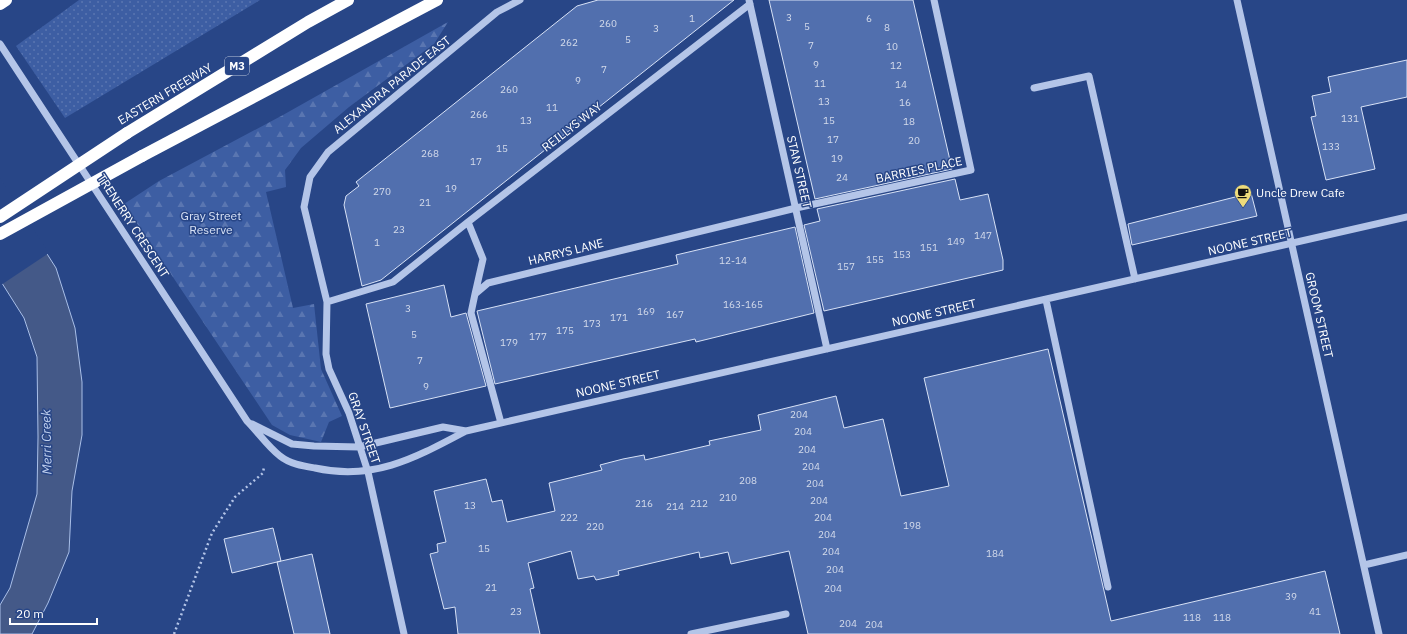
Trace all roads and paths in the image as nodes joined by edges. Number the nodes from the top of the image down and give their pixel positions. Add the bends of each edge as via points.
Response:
1 (6, 0) edge
2 (348, 0) edge
3 (436, 0) edge
4 (520, 0) edge
5 (934, 0) edge
6 (1237, 0) edge
7 (749, 2) edge
8 (0, 4) edge
9 (0, 44) edge
10 (1034, 88) dead end
11 (304, 207) joint
12 (796, 208) junction
13 (1407, 217) edge
14 (0, 218) edge
15 (468, 222) junction
16 (0, 234) edge
17 (1292, 244) junction
18 (1135, 279) junction
19 (475, 294) junction
20 (1046, 300) junction
21 (327, 302) junction
22 (828, 349) junction
23 (247, 421) junction
24 (501, 423) junction
25 (466, 431) junction
26 (359, 447) junction
27 (368, 472) junction
28 (263, 473) dead end
29 (1407, 555) edge
30 (1364, 565) junction
31 (1108, 587) dead end
32 (786, 614) dead end
33 (174, 634) edge
34 (404, 634) edge
35 (692, 634) edge
36 (1379, 634) edge

1 - 8 highway
2 - 14 highway, EASTERN FREEWAY / M3, bridge via 127,133
3 - 16 highway, bridge
4 - 11 street, ALEXANDRA PARADE EAST via 497,12 328,152 310,177
5 - 12 street, BARRIES PLACE via 971,170
6 - 17 street, GROOM STREET
7 - 12 street, STAN STREET
7 - 15 street, REILLYS WAY
9 - 23 street, TRENERRY CRESCENT
10 - 18 street via 1089,76
11 - 21 street, GRAY STREET
12 - 19 street, HARRYS LANE via 488,283
12 - 22 street, STAN STREET
13 - 17 street, NOONE STREET
15 - 19 street via 483,259
15 - 21 street, REILLYS WAY via 393,282
17 - 18 street, NOONE STREET
17 - 30 street, GROOM STREET
18 - 20 street, NOONE STREET
19 - 24 street via 471,313
20 - 22 street, NOONE STREET
20 - 31 street
21 - 26 street, GRAY STREET via 326,354 329,369 349,413
22 - 24 street, NOONE STREET
23 - 26 street, TRENERRY CRESCENT via 292,444
23 - 27 street, TRENERRY CRESCENT via 281,457 298,465 330,472
24 - 25 street, NOONE STREET
25 - 26 street, NOONE STREET via 443,427
25 - 27 street, NOONE STREET via 411,458
26 - 27 street, GRAY STREET
27 - 34 street, GRAY STREET
28 - 33 path via 235,497 212,533
29 - 30 street
30 - 36 street, GROOM STREET
32 - 35 street

